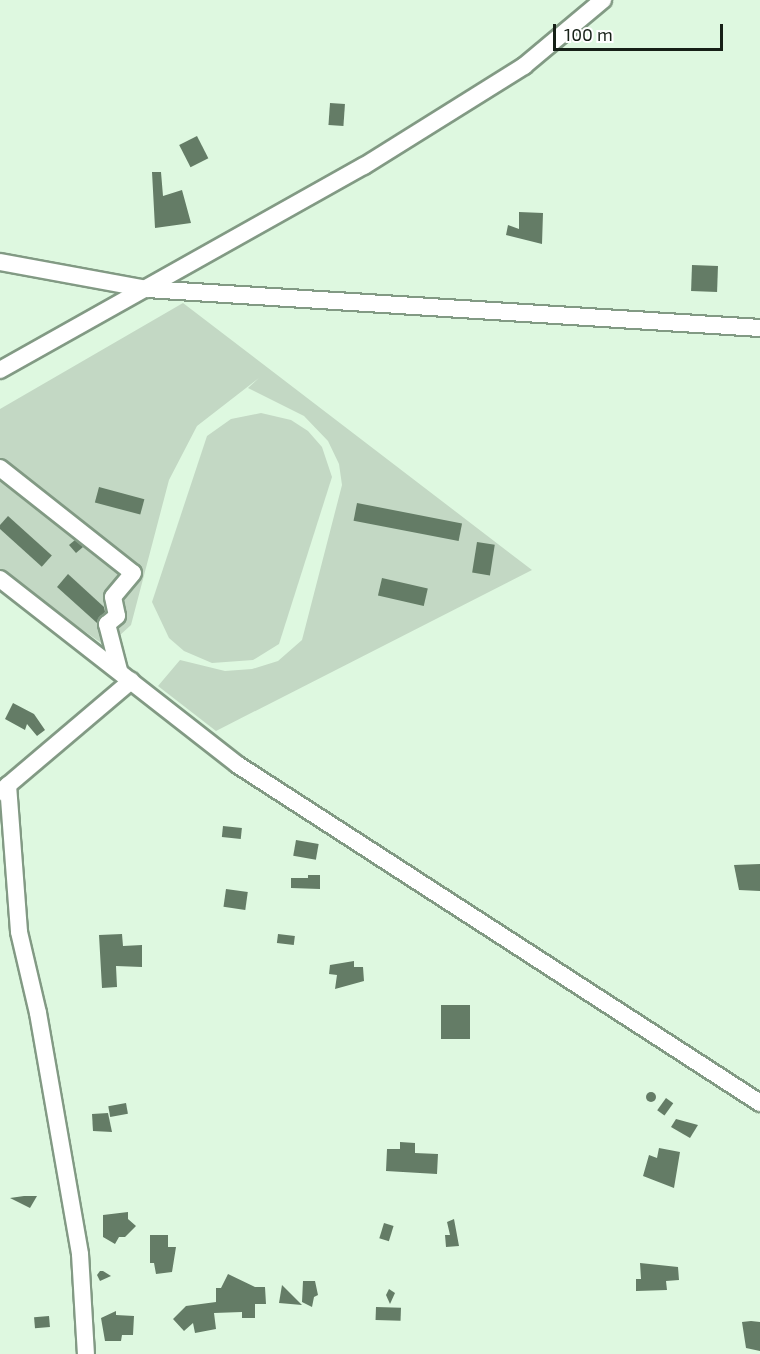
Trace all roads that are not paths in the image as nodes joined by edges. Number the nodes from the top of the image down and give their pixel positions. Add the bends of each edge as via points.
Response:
1 (603, 0) edge
2 (0, 262) edge
3 (147, 289) junction
4 (760, 328) edge
5 (0, 370) edge
6 (0, 468) edge
7 (0, 579) edge
8 (125, 675) junction
9 (4, 789) edge
10 (760, 1103) edge
11 (86, 1354) edge

1 - 3 street via 514,72 364,166
2 - 3 street
3 - 4 street
3 - 5 street
6 - 8 street via 133,573 113,597 117,616 107,624
7 - 8 street
8 - 9 street
8 - 10 street via 238,765
9 - 11 street via 19,932 38,1013 80,1254

